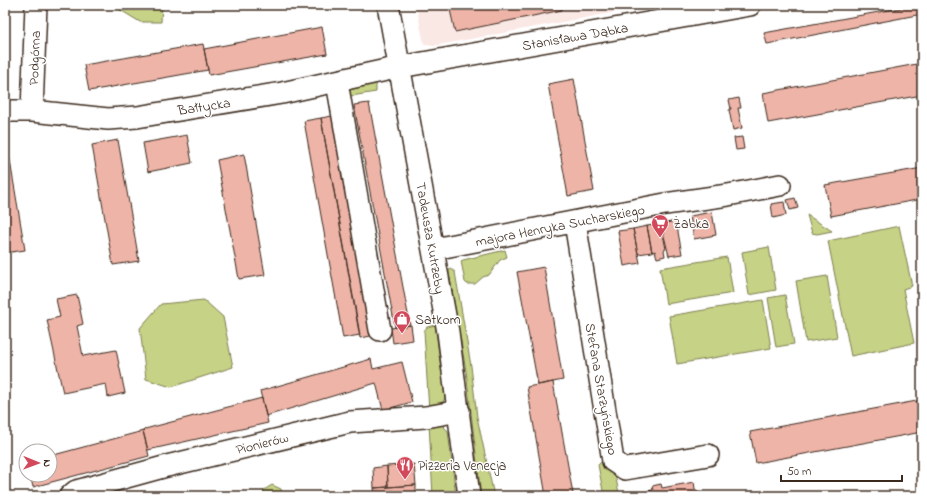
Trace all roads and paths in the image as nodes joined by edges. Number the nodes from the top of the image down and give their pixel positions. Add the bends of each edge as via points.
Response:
1 (36, 5) edge
2 (388, 5) edge
3 (750, 5) edge
4 (400, 67) junction
5 (336, 82) junction
6 (5, 110) edge
7 (32, 111) junction
8 (780, 185) dead end
9 (575, 222) junction
10 (434, 249) junction
11 (380, 330) dead end
12 (459, 410) junction
13 (708, 455) dead end
14 (70, 496) edge
15 (469, 496) edge

1 - 7 street, Podgórna
2 - 4 street, Tadeusza Kutrzeby
3 - 4 street, Stanisława Dąbka
4 - 5 street, Bałtycka
4 - 10 street, Tadeusza Kutrzeby
5 - 7 street, Bałtycka via 137,117 108,119
5 - 11 street
6 - 7 street, Bałtycka
8 - 9 street, majora Henryka Sucharskiego
9 - 10 street, majora Henryka Sucharskiego
9 - 13 street, Stefana Starzyńskiego via 613,461 625,469
10 - 12 street, Tadeusza Kutrzeby
12 - 14 street, Pionierów via 426,417 350,422 167,466 76,491
12 - 15 street, Tadeusza Kutrzeby

